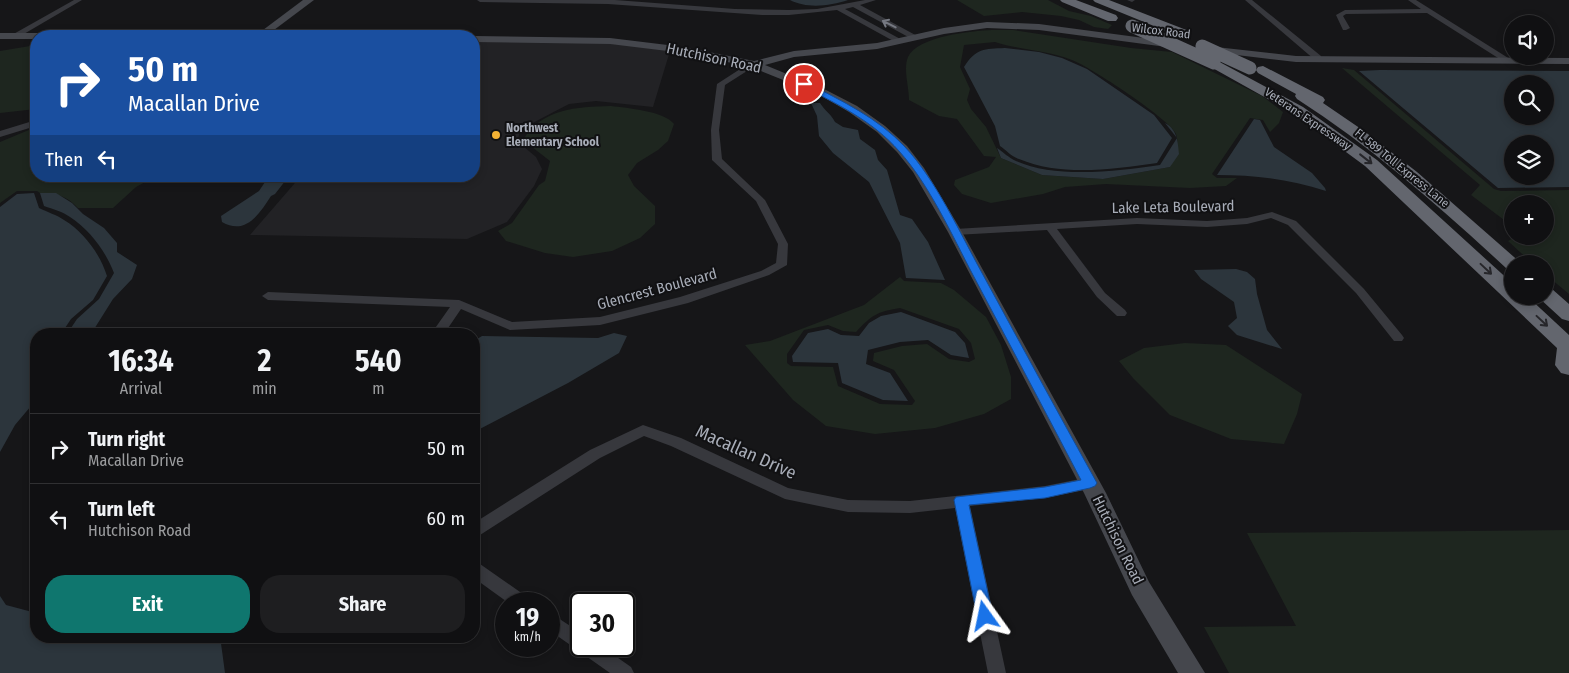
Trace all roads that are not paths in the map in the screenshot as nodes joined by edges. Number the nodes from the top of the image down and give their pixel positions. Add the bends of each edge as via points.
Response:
1 (79, 0) edge
2 (308, 0) edge
3 (480, 0) edge
4 (547, 0) edge
5 (873, 0) edge
6 (1066, 0) edge
7 (1089, 0) edge
8 (1099, 0) edge
9 (1248, 0) edge
10 (1411, 0) edge
11 (653, 2) edge
12 (854, 6) junction
13 (838, 8) junction
14 (1429, 11) junction
15 (869, 14) junction
16 (856, 18) junction
17 (1346, 28) dead end
18 (268, 30) edge
19 (0, 36) edge
20 (14, 36) junction
21 (30, 36) edge
22 (915, 37) junction
23 (480, 39) edge
24 (900, 41) junction
25 (1318, 58) junction
26 (1504, 58) edge
27 (1504, 61) edge
28 (1554, 61) edge
29 (1569, 61) edge
30 (754, 64) junction
31 (1256, 69) junction
32 (30, 125) edge
33 (0, 134) edge
34 (1050, 226) junction
35 (955, 232) junction
36 (1516, 255) edge
37 (1504, 256) edge
38 (1504, 287) edge
39 (1554, 289) edge
40 (268, 296) dead end
41 (1554, 301) edge
42 (1569, 302) edge
43 (459, 304) junction
44 (1525, 305) edge
45 (1121, 313) dead end
46 (1569, 314) edge
47 (441, 328) edge
48 (1398, 338) dead end
49 (1568, 346) edge
50 (1569, 368) edge
51 (1090, 483) junction
52 (961, 500) junction
53 (480, 527) edge
54 (480, 573) edge
55 (507, 592) edge
56 (602, 657) edge
57 (625, 673) edge
58 (997, 673) edge
59 (1192, 673) edge

1 - 20 street
2 - 18 street
3 - 4 street
4 - 11 street
5 - 12 street
6 -> 38 highway, Veterans Expressway, bridge via 1214,63 1298,110 1371,163
7 - 31 highway, FL 589 Toll Express Lane, bridge
8 - 31 highway, Veterans Expressway, bridge via 1185,34
9 - 25 street
10 - 14 street
11 - 13 street via 750,13
12 - 13 street
12 - 15 street
13 - 16 street
14 - 17 street via 1345,12 1339,15
14 - 26 street
15 - 16 street via 857,15
22 -> 15 street
16 - 24 street
19 - 20 street
20 - 21 street
22 - 24 street, Wilcox Road
22 - 25 street, Wilcox Road via 966,27 1007,25 1273,57
23 - 30 street, Hutchison Road via 619,42 684,50
24 - 30 street, Wilcox Road via 794,54
25 - 27 street, Wilcox Road
28 - 29 street, Wilcox Road
30 - 35 street, Hutchison Road via 822,92 881,129 919,171
30 - 43 street, Glencrest Boulevard via 721,84 715,130 717,160 760,200 783,244 780,265 684,300 600,321 510,326
31 - 36 highway, Veterans Expressway via 1343,115 1393,150 1436,183
31 - 37 highway, FL 589 Toll Express Lane via 1334,116 1383,151
32 - 33 street
34 - 35 street, Lake Leta Boulevard
34 - 45 street via 1100,295
34 - 48 street, Lake Leta Boulevard via 1137,221 1207,224 1247,221 1272,215 1292,223 1360,291
35 - 51 street, Hutchison Road
39 - 42 highway
40 - 43 street, Glencrest Boulevard
41 - 46 highway
43 - 47 street
44 -> 49 highway
49 - 50 highway via 1566,365
51 - 52 street, Macallan Drive via 1045,492
51 - 59 street, Hutchison Road via 1140,588
52 - 53 street, Macallan Drive via 910,507 848,506 785,493 644,430 595,454
52 - 58 street
54 - 55 street
56 - 57 street

